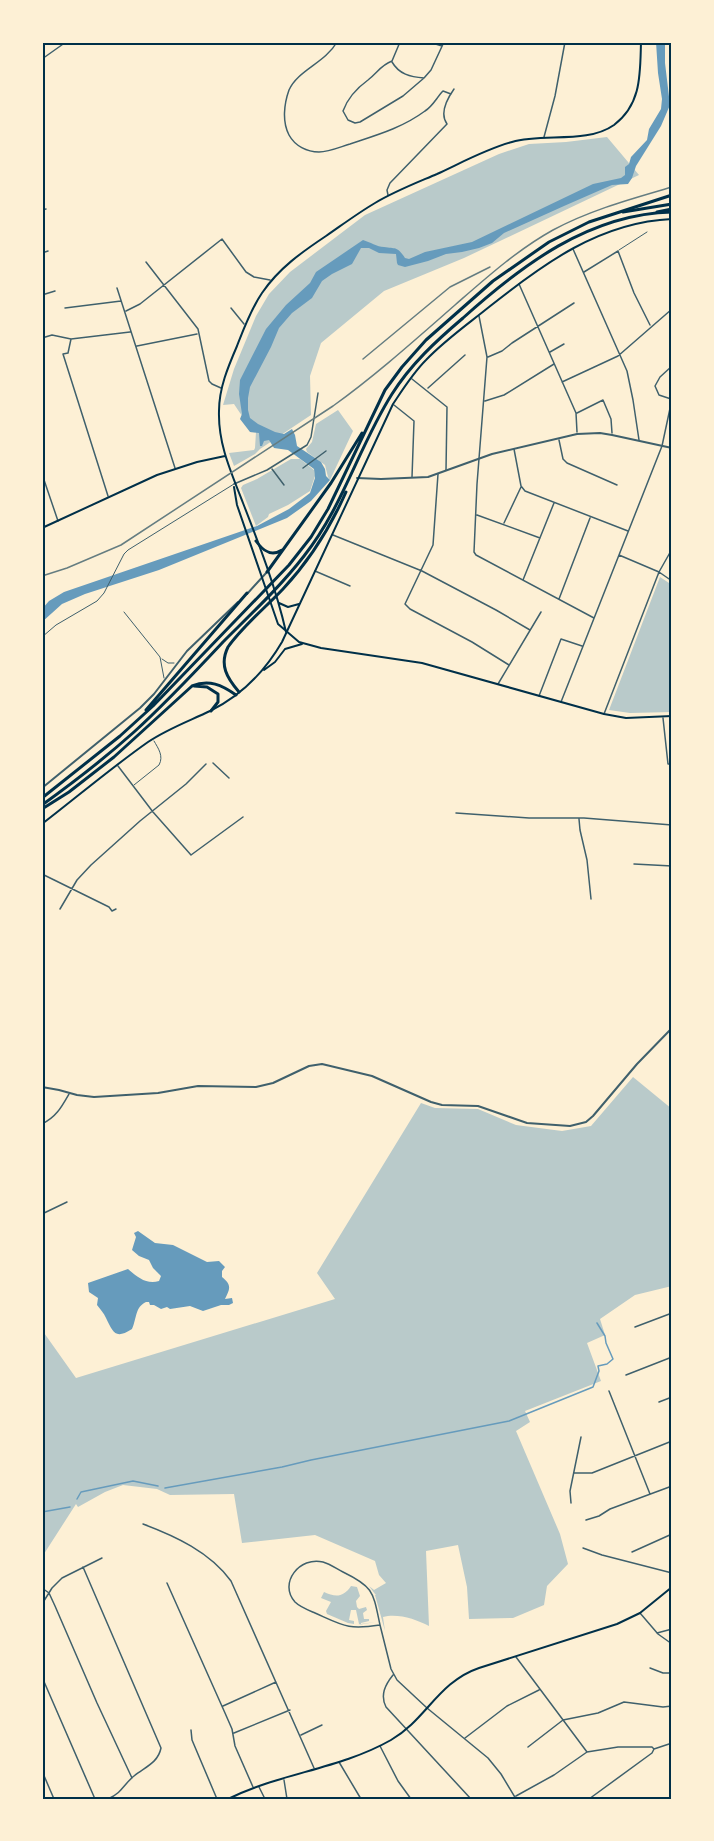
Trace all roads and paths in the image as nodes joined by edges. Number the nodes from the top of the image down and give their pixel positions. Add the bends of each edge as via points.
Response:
1 (66, 42) edge
2 (337, 42) edge
3 (400, 42) edge
4 (429, 42) edge
5 (444, 42) edge
6 (565, 42) edge
7 (641, 42) edge
8 (442, 46) junction
9 (42, 59) edge
10 (392, 61) junction
11 (424, 78) junction
12 (454, 89) dead end
13 (451, 94) junction
14 (544, 137) junction
15 (672, 195) edge
16 (388, 196) junction
17 (672, 204) edge
18 (46, 209) dead end
19 (42, 210) edge
20 (672, 211) edge
21 (604, 217) junction
22 (672, 219) edge
23 (647, 232) dead end
24 (572, 248) junction
25 (618, 250) junction
26 (48, 251) dead end
27 (42, 253) edge
28 (146, 262) dead end
29 (583, 273) junction
30 (272, 280) junction
31 (519, 284) junction
32 (164, 285) junction
33 (117, 288) dead end
34 (55, 291) dead end
35 (42, 295) edge
36 (121, 301) junction
37 (574, 303) dead end
38 (65, 308) dead end
39 (231, 308) dead end
40 (672, 309) edge
41 (125, 311) junction
42 (479, 315) junction
43 (245, 325) junction
44 (651, 326) junction
45 (538, 327) junction
46 (131, 332) junction
47 (199, 334) junction
48 (42, 338) edge
49 (71, 339) junction
50 (564, 344) dead end
51 (136, 346) junction
52 (549, 352) junction
53 (620, 353) junction
54 (465, 354) dead end
55 (487, 357) junction
56 (554, 364) junction
57 (672, 366) edge
58 (411, 378) junction
59 (562, 382) junction
60 (221, 388) junction
61 (427, 389) junction
62 (318, 393) dead end
63 (672, 399) edge
64 (484, 401) junction
65 (393, 404) junction
66 (576, 413) junction
67 (372, 416) junction
68 (577, 435) junction
69 (612, 435) junction
70 (559, 439) junction
71 (639, 441) junction
72 (662, 446) junction
73 (672, 447) edge
74 (514, 448) junction
75 (326, 451) dead end
76 (225, 456) junction
77 (480, 459) junction
78 (271, 468) junction
79 (303, 468) dead end
80 (175, 469) junction
81 (446, 470) junction
82 (354, 471) junction
83 (438, 473) junction
84 (42, 474) edge
85 (357, 478) junction
86 (412, 478) junction
87 (234, 484) junction
88 (284, 485) dead end
89 (616, 485) dead end
90 (521, 486) junction
91 (109, 497) junction
92 (554, 502) junction
93 (476, 514) junction
94 (591, 517) junction
95 (58, 521) junction
96 (504, 524) junction
97 (42, 528) edge
98 (628, 531) junction
99 (332, 535) junction
100 (541, 538) junction
101 (256, 541) junction
102 (284, 549) junction
103 (672, 549) edge
104 (618, 554) junction
105 (314, 571) junction
106 (422, 571) junction
107 (267, 572) junction
108 (659, 572) junction
109 (262, 580) junction
110 (523, 580) junction
111 (672, 581) edge
112 (350, 586) dead end
113 (247, 593) junction
114 (559, 599) junction
115 (277, 601) junction
116 (299, 603) junction
117 (124, 612) dead end
118 (541, 612) dead end
119 (594, 618) junction
120 (530, 630) junction
121 (286, 632) junction
122 (42, 637) edge
123 (303, 643) junction
124 (582, 646) junction
125 (160, 657) junction
126 (176, 663) junction
127 (509, 665) junction
128 (261, 672) junction
129 (164, 680) junction
130 (497, 685) junction
131 (192, 686) junction
132 (237, 694) junction
133 (539, 697) junction
134 (561, 703) junction
135 (211, 711) junction
136 (603, 714) junction
137 (672, 716) edge
138 (663, 717) junction
139 (135, 723) junction
140 (153, 739) junction
141 (213, 763) dead end
142 (206, 764) dead end
143 (671, 764) edge
144 (117, 765) junction
145 (229, 778) dead end
146 (132, 786) junction
147 (42, 788) edge
148 (42, 798) edge
149 (42, 807) edge
150 (153, 812) junction
151 (456, 813) dead end
152 (243, 817) dead end
153 (579, 818) junction
154 (42, 824) edge
155 (672, 825) edge
156 (633, 864) dead end
157 (672, 866) edge
158 (42, 874) edge
159 (72, 889) junction
160 (591, 899) dead end
161 (60, 909) dead end
162 (116, 909) dead end
163 (672, 1028) edge
164 (42, 1087) edge
165 (69, 1094) junction
166 (42, 1124) edge
167 (67, 1202) dead end
168 (42, 1214) edge
169 (672, 1313) edge
170 (635, 1327) dead end
171 (672, 1357) edge
172 (626, 1375) dead end
173 (609, 1391) dead end
174 (672, 1397) edge
175 (659, 1402) dead end
176 (581, 1437) dead end
177 (672, 1441) edge
178 (636, 1455) junction
179 (574, 1473) junction
180 (672, 1486) edge
181 (650, 1494) junction
182 (571, 1503) dead end
183 (586, 1520) dead end
184 (143, 1524) dead end
185 (672, 1534) edge
186 (583, 1548) dead end
187 (632, 1552) dead end
188 (102, 1558) dead end
189 (83, 1567) junction
190 (672, 1572) edge
191 (167, 1583) dead end
192 (672, 1587) edge
193 (42, 1588) edge
194 (49, 1593) junction
195 (42, 1604) edge
196 (640, 1613) junction
197 (380, 1625) junction
198 (672, 1629) edge
199 (657, 1634) junction
200 (672, 1644) edge
201 (516, 1656) junction
202 (650, 1668) dead end
203 (672, 1673) edge
204 (393, 1674) junction
205 (42, 1677) edge
206 (276, 1682) junction
207 (540, 1690) junction
208 (222, 1706) junction
209 (672, 1706) edge
210 (428, 1708) junction
211 (290, 1710) junction
212 (563, 1720) junction
213 (322, 1725) dead end
214 (406, 1729) junction
215 (191, 1730) dead end
216 (233, 1734) junction
217 (301, 1736) junction
218 (464, 1738) junction
219 (672, 1743) edge
220 (380, 1745) junction
221 (528, 1747) dead end
222 (654, 1749) junction
223 (587, 1752) junction
224 (338, 1762) junction
225 (315, 1770) junction
226 (42, 1771) edge
227 (132, 1778) junction
228 (284, 1779) junction
229 (259, 1786) junction
230 (253, 1787) junction
231 (515, 1798) edge
232 (54, 1799) edge
233 (95, 1799) edge
234 (108, 1799) edge
235 (217, 1799) edge
236 (228, 1799) edge
237 (265, 1799) edge
238 (287, 1799) edge
239 (361, 1799) edge
240 (411, 1799) edge
241 (471, 1799) edge
242 (589, 1799) edge

1 - 9 street
2 - 13 street via 331,52 297,78 288,94 286,127 292,139 305,150 327,152 385,133 425,111 443,91
3 - 10 street
4 - 8 street
5 - 8 street
6 - 14 street
7 - 14 main road via 638,91 621,118 592,134
8 - 11 street
10 - 11 street via 406,75
10 - 11 street via 355,90 343,111 348,120 364,120
12 - 13 street
13 - 16 street via 443,117 447,124 390,183
14 - 16 main road via 503,145
15 - 21 main road
16 - 30 main road via 298,255
17 - 21 main road
18 - 19 street
20 - 82 main road via 620,219 573,238 495,290 430,347 405,376 382,411
21 - 67 main road via 549,242 486,287 414,352
22 - 24 main road via 624,227
23 - 25 lane
24 - 29 street
24 - 31 main road
25 - 29 street
25 - 44 street
26 - 27 street
28 - 32 street
29 - 53 street
30 - 32 street via 246,272 222,239
30 - 43 main road
31 - 42 main road
31 - 45 street
32 - 41 street
32 - 47 street
33 - 36 street
34 - 35 street
36 - 38 street
36 - 41 street
37 - 45 street
39 - 43 street
40 - 44 street
41 - 46 street
42 - 55 street
42 - 58 main road via 434,352
43 - 60 main road
44 - 53 street
45 - 52 street
45 - 55 street
46 - 49 street
46 - 51 street
47 - 51 street
47 - 60 street via 209,381
48 - 49 street via 52,334
49 - 91 street via 68,353 63,354
50 - 52 street
51 - 80 street
52 - 56 street
53 - 59 street
53 - 71 street via 630,381
54 - 61 street
55 - 64 street
56 - 59 street
56 - 64 street via 504,395
57 - 63 street via 655,386 659,395
58 - 61 street
58 - 65 main road
59 - 66 street
60 - 76 main road via 219,416
61 - 81 street via 447,407
62 - 78 street via 310,438 304,447
63 - 72 street
64 - 77 street
65 - 85 main road
65 - 86 street via 414,421
66 - 68 street
66 - 69 street via 603,400 611,419
67 - 102 main road
67 - 139 main road via 328,509 304,547
68 - 69 street
68 - 70 street
69 - 71 street
70 - 74 street
70 - 89 street via 567,463
71 - 72 street
72 - 73 street
72 - 98 street
74 - 77 street
74 - 90 street
75 - 79 street
76 - 80 main road
76 - 87 main road
77 - 81 street
77 - 93 street
78 - 87 street
78 - 88 street
80 - 91 main road
81 - 83 street
82 - 132 main road via 315,550 228,647 225,670
82 - 149 main road via 331,517 292,571 135,731
83 - 86 street
83 - 106 street via 433,545
84 - 95 street
85 - 86 street
85 - 99 main road
87 - 101 main road
87 - 109 main road
87 - 122 lane via 128,550 97,601
90 - 92 street
90 - 96 street
91 - 95 main road
92 - 94 street
92 - 100 street
93 - 96 street
93 - 110 street via 475,553
94 - 98 street
94 - 114 street
95 - 97 main road
96 - 100 street
98 - 104 street
99 - 105 main road
99 - 106 street
100 - 110 street
101 - 102 main road via 267,552
101 - 107 main road
102 - 107 main road
103 - 108 street
104 - 108 street
104 - 119 street
105 - 112 street
105 - 116 main road
106 - 120 street
106 - 127 street via 406,604 410,609
107 - 109 street
107 - 115 main road
108 - 111 street
108 - 136 street
109 - 113 street
109 - 121 main road via 278,624
110 - 114 street
113 - 126 street
113 - 139 main road
114 - 119 street
115 - 116 main road via 288,607
115 - 121 main road
116 - 121 main road
117 - 125 lane
118 - 120 street
119 - 124 street
120 - 127 street
121 - 123 main road
121 - 128 main road
123 - 128 main road via 287,647
123 - 130 main road via 422,663
124 - 133 street via 561,640
124 - 134 street
125 - 126 lane
125 - 129 lane
126 - 129 street
127 - 130 street
128 - 132 main road
129 - 147 street via 141,708
130 - 133 main road
131 - 132 main road via 212,683
131 - 135 main road via 207,687 218,694 218,702
131 - 149 main road via 114,757
132 - 135 main road
133 - 134 main road
134 - 136 main road
135 - 140 main road
136 - 138 main road
137 - 138 main road
138 - 143 street via 668,765
139 - 148 main road
140 - 144 main road
140 - 146 lane via 162,761
141 - 145 street
142 - 150 street
144 - 146 street
144 - 154 main road
146 - 150 street
150 - 152 street via 192,855
150 - 159 street via 91,865
151 - 153 street
153 - 155 street
153 - 160 street
156 - 157 street
158 - 159 street
159 - 161 street
159 - 162 street via 112,911
163 - 165 street via 593,1116 570,1126 518,1121 473,1105 438,1104 367,1074 322,1064 256,1087 198,1086 95,1097
164 - 165 street
165 - 166 street via 57,1114
167 - 168 street
169 - 170 street
171 - 172 street
173 - 178 street
174 - 175 street
176 - 179 street
177 - 178 street
178 - 179 street via 592,1473
178 - 181 street
179 - 182 street
180 - 181 street
181 - 183 street
184 - 206 street via 207,1556 222,1570 234,1587
185 - 187 street
186 - 190 street
188 - 189 street
189 - 194 street via 62,1578
189 - 227 street via 160,1744 157,1759
191 - 208 street
192 - 196 main road
193 - 194 street
194 - 195 street
194 - 227 street
196 - 199 street
196 - 201 main road via 598,1631
197 - 197 street via 372,1594 359,1579 315,1561 303,1564 292,1575 291,1595 306,1609 349,1628
197 - 204 street
198 - 199 street
199 - 200 street
201 - 207 street
201 - 210 main road via 458,1677
202 - 203 street
204 - 210 street
204 - 214 street via 384,1688 383,1701
205 - 233 street
206 - 208 street
206 - 211 street
207 - 212 street
207 - 218 street via 507,1706
208 - 216 street
209 - 212 street via 626,1702
210 - 214 main road
210 - 218 street
211 - 216 street
211 - 217 street
212 - 221 street
212 - 223 street
213 - 217 street
214 - 220 main road
214 - 241 street
215 - 235 street
216 - 230 street
217 - 225 street
218 - 231 street via 493,1763
219 - 222 street
220 - 224 main road
220 - 240 street
222 - 223 street via 629,1746
222 - 242 street
223 - 231 street
224 - 225 main road
224 - 239 street
225 - 228 main road
226 - 232 street
227 - 234 street via 121,1792
228 - 229 main road
228 - 238 street
229 - 230 main road
229 - 237 street
230 - 236 main road

